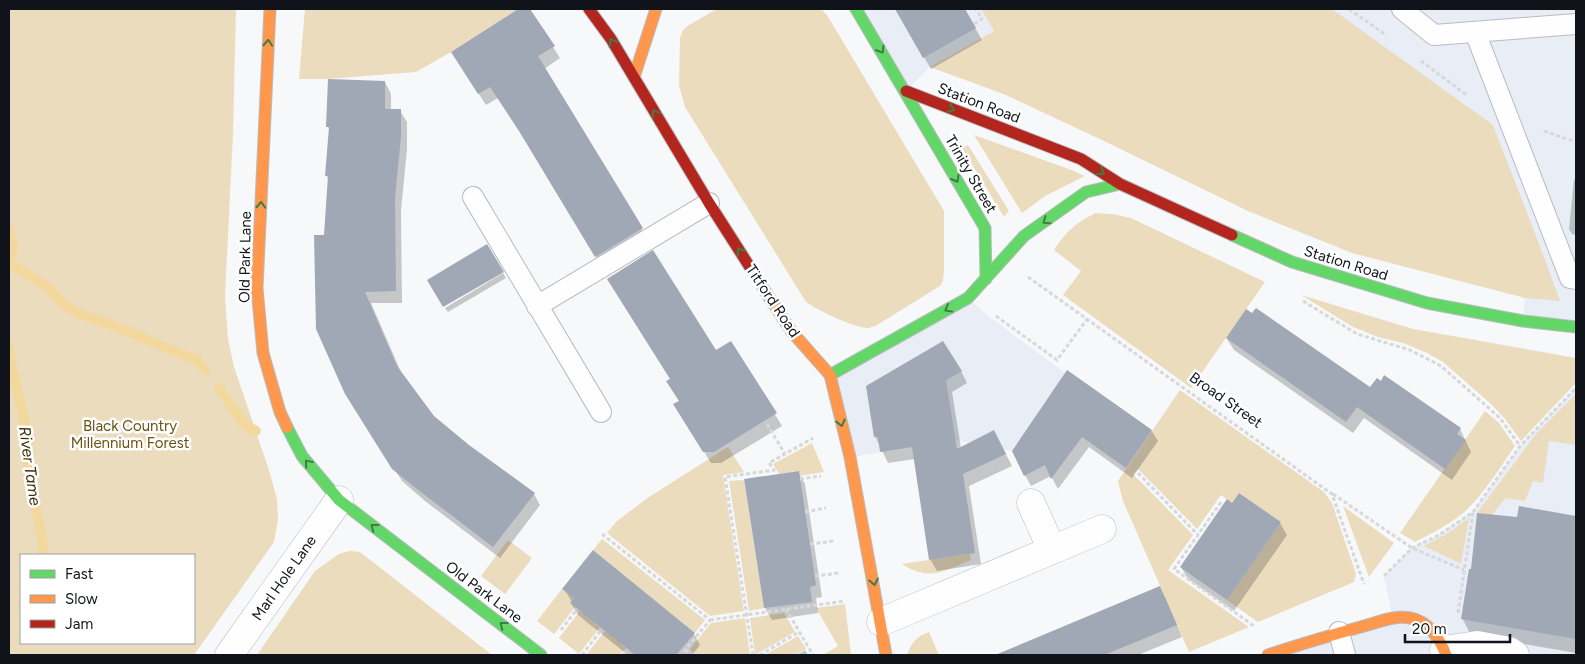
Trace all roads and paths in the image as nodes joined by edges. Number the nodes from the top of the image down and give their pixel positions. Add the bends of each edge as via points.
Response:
1 (270, 9) edge
2 (589, 9) edge
3 (656, 9) edge
4 (856, 9) edge
5 (976, 9) edge
6 (1349, 9) edge
7 (1402, 9) edge
8 (1571, 19) edge
9 (974, 24) dead end
10 (1475, 32) junction
11 (1388, 38) dead end
12 (1420, 60) dead end
13 (634, 78) junction
14 (906, 91) junction
15 (1508, 118) junction
16 (1576, 142) edge
17 (1120, 184) junction
18 (473, 198) dead end
19 (709, 203) junction
20 (1026, 276) dead end
21 (986, 279) junction
22 (1576, 279) edge
23 (1300, 298) dead end
24 (537, 306) junction
25 (995, 315) dead end
26 (1086, 318) junction
27 (1576, 327) edge
28 (830, 376) junction
29 (1576, 388) edge
30 (601, 412) dead end
31 (767, 424) dead end
32 (815, 436) dead end
33 (1520, 446) junction
34 (785, 454) junction
35 (1138, 473) dead end
36 (823, 475) dead end
37 (800, 479) dead end
38 (1332, 494) junction
39 (339, 500) junction
40 (1221, 502) dead end
41 (1031, 503) dead end
42 (828, 508) dead end
43 (805, 512) dead end
44 (1473, 512) junction
45 (1102, 529) dead end
46 (602, 534) dead end
47 (1198, 535) junction
48 (841, 540) dead end
49 (810, 544) dead end
50 (1412, 548) junction
51 (1052, 550) junction
52 (1464, 570) junction
53 (846, 572) dead end
54 (815, 576) dead end
55 (1384, 576) dead end
56 (1364, 584) dead end
57 (849, 600) dead end
58 (577, 609) dead end
59 (786, 609) junction
60 (746, 614) junction
61 (710, 620) junction
62 (881, 622) junction
63 (1457, 622) dead end
64 (1258, 628) dead end
65 (602, 629) dead end
66 (559, 632) dead end
67 (799, 632) junction
68 (1339, 632) junction
69 (686, 649) junction
70 (628, 650) dead end
71 (1445, 653) edge
72 (229, 655) edge
73 (542, 655) edge
74 (582, 655) edge
75 (624, 655) edge
76 (681, 655) edge
77 (690, 655) edge
78 (753, 655) edge
79 (760, 655) edge
80 (813, 655) edge
81 (886, 655) edge
82 (1268, 655) edge
83 (1345, 655) edge
84 (1515, 655) edge

39 -> 1 main road, Old Park Lane via 302,456 280,412 263,352 257,288
13 -> 2 main road, Titford Road
3 - 13 main road
4 -> 14 main road, Trinity Street
5 - 9 path via 982,19
6 - 11 path
7 - 10 lane via 1434,35
8 - 10 lane
10 - 15 lane
12 - 15 path via 1490,112
19 -> 13 main road, Titford Road
14 -> 17 main road, Station Road via 1081,159
14 -> 21 main road, Trinity Street via 985,228
15 - 16 path
15 - 22 lane via 1570,278
17 -> 21 main road via 1086,192 1024,236
17 - 27 main road, Station Road via 1292,262 1427,303 1523,321
18 - 24 lane
19 - 24 lane
28 -> 19 main road, Titford Road via 792,332
20 - 26 path, Broad Street
21 -> 28 main road via 968,298
23 - 33 path via 1357,334 1410,350 1441,366 1500,418
24 - 30 lane
25 - 26 path via 1057,360
26 - 38 path, Broad Street
28 -> 62 main road, Titford Road via 850,457
29 - 33 path
31 - 34 path
32 - 34 path
33 - 44 path
34 - 60 path via 769,463 774,470 725,477
35 - 47 path
36 - 37 path
38 - 50 path, Broad Street
38 - 56 path
39 - 72 street, Marl Hole Lane
73 -> 39 main road, Old Park Lane
40 - 47 path
41 - 51 street
42 - 43 path
44 - 50 path via 1438,536
44 - 52 path
45 - 51 street
46 - 61 path
47 - 64 path via 1174,569
48 - 49 path
50 - 52 path, Broad Street
50 - 55 path
51 - 62 street
52 - 63 path
53 - 54 path
57 - 59 path
58 - 66 path
59 - 60 path
59 - 67 path
60 - 61 path
60 - 78 path
61 - 69 path
62 - 81 main road, Titford Road
65 - 74 path
67 - 79 path
67 - 80 path
68 - 71 main road via 1393,618 1411,618 1436,634
68 - 82 main road
68 - 83 lane
69 - 76 path
69 - 77 path
70 - 75 path
71 - 84 street via 1477,645

